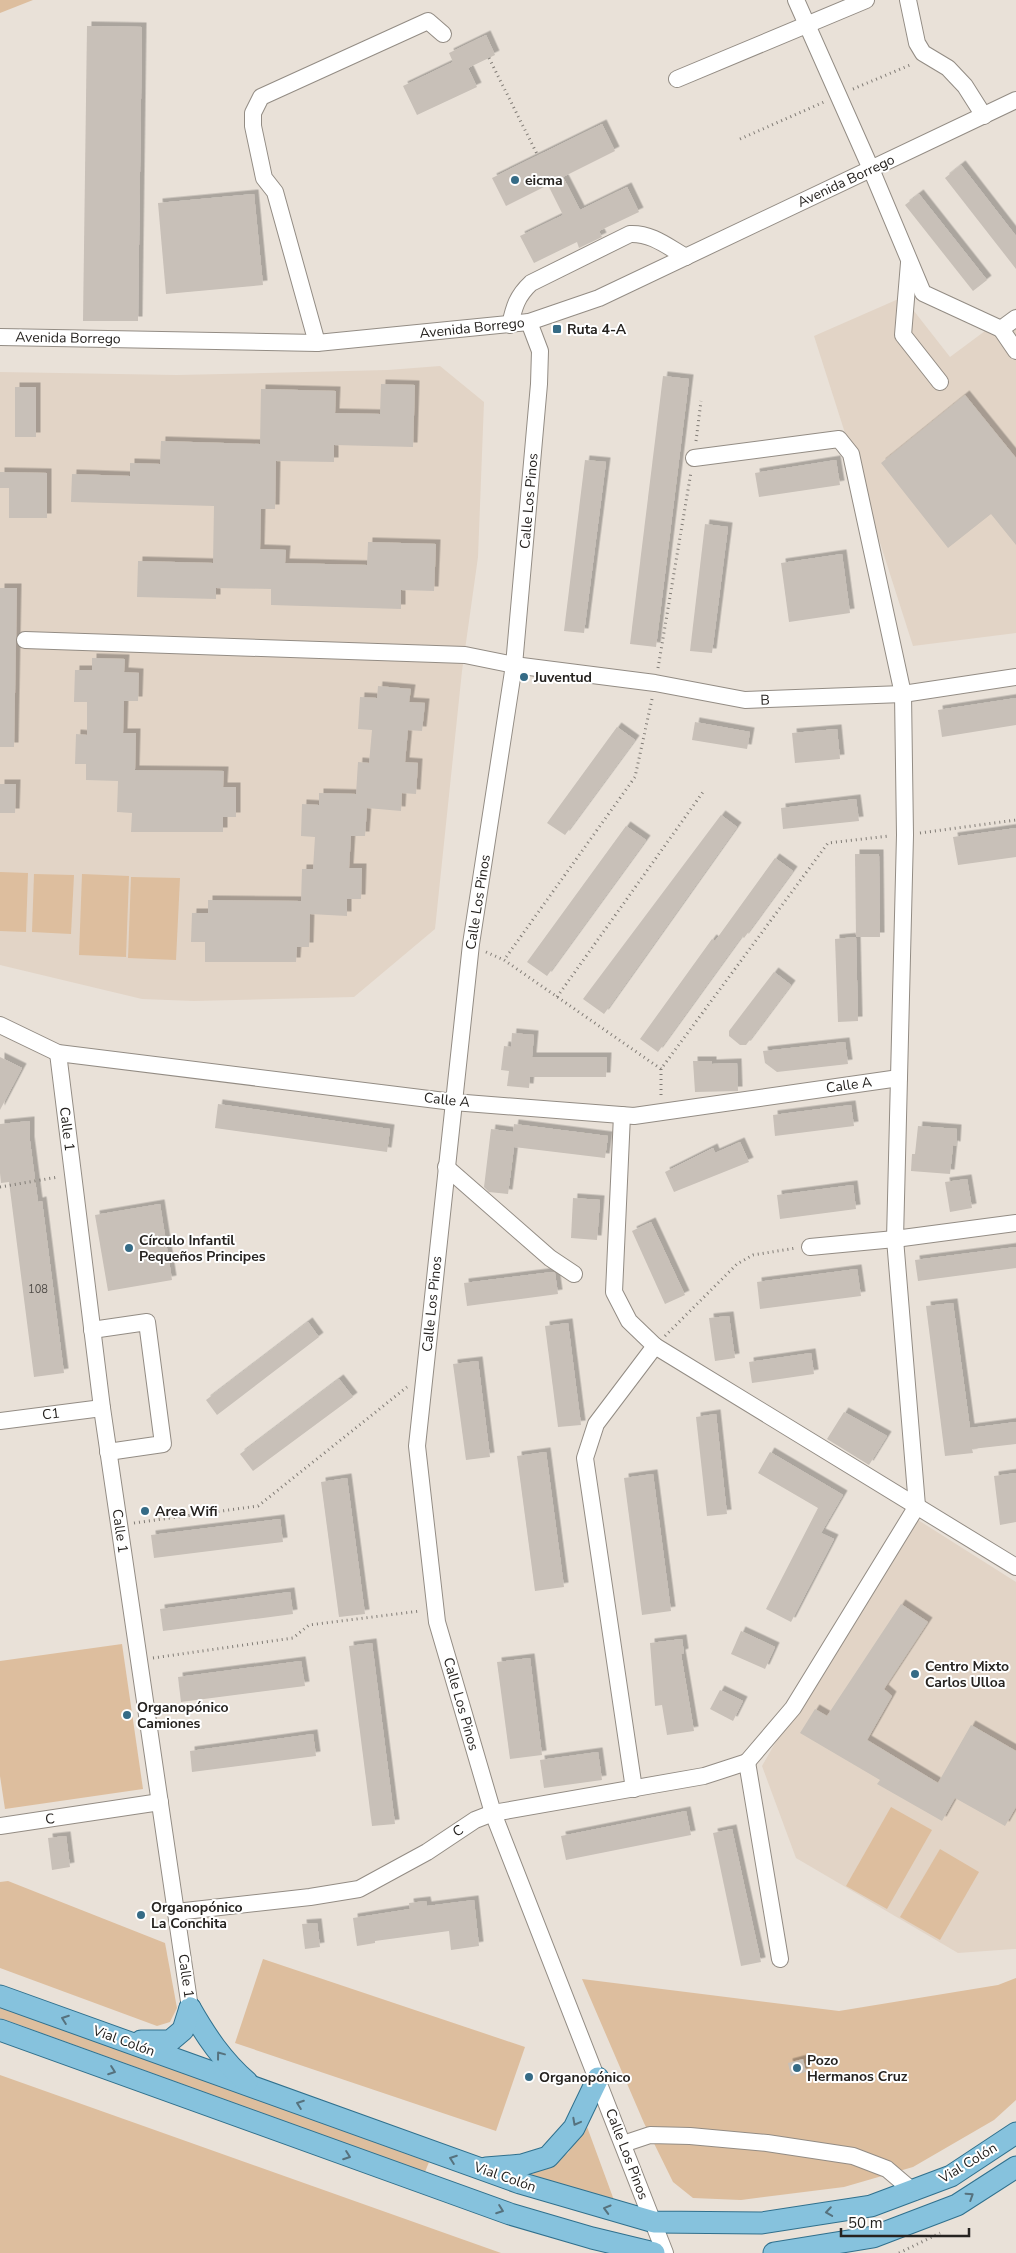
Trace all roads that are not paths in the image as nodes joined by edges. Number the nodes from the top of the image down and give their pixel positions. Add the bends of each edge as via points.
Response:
1 (796, 0) edge
2 (866, 0) edge
3 (908, 0) edge
4 (807, 24) junction
5 (443, 34) dead end
6 (677, 79) dead end
7 (1016, 100) edge
8 (984, 116) junction
9 (871, 169) junction
10 (686, 257) junction
11 (909, 261) junction
12 (1016, 318) edge
13 (529, 322) junction
14 (510, 325) junction
15 (1001, 329) junction
16 (0, 337) edge
17 (318, 343) junction
18 (1016, 351) edge
19 (940, 382) dead end
20 (694, 458) road end
21 (26, 640) dead end
22 (514, 665) junction
23 (1016, 677) edge
24 (903, 694) junction
25 (0, 1025) edge
26 (58, 1053) junction
27 (899, 1078) junction
28 (452, 1102) junction
29 (622, 1115) junction
30 (446, 1167) junction
31 (1016, 1223) edge
32 (895, 1239) junction
33 (810, 1247) road end
34 (574, 1274) dead end
35 (92, 1330) junction
36 (655, 1346) junction
37 (102, 1408) junction
38 (0, 1421) edge
39 (108, 1452) junction
40 (917, 1506) junction
41 (1016, 1567) edge
42 (746, 1762) junction
43 (634, 1790) junction
44 (160, 1802) junction
45 (493, 1813) junction
46 (0, 1826) edge
47 (176, 1912) junction
48 (780, 1959) dead end
49 (0, 1996) edge
50 (190, 2008) junction
51 (0, 2030) edge
52 (118, 2038) junction
53 (598, 2078) junction
54 (255, 2088) junction
55 (1016, 2133) edge
56 (623, 2144) junction
57 (1016, 2167) edge
58 (480, 2169) junction
59 (914, 2192) junction
60 (654, 2222) junction
61 (592, 2238) junction
62 (785, 2252) edge
63 (612, 2253) edge
64 (654, 2253) edge
65 (665, 2253) edge

1 - 4 street
2 - 4 street
3 - 8 street via 916,43 965,86
4 - 6 street
4 - 9 street
5 - 17 street via 428,22 262,96 253,113 264,178 275,192
7 - 8 street, Avenida Borrego
8 - 9 street, Avenida Borrego
9 - 10 street, Avenida Borrego
9 - 11 street
10 - 13 street, Avenida Borrego via 599,298
10 - 14 street via 651,237 630,234 531,283 520,293
11 - 15 street via 923,293
11 - 19 street via 903,335
12 - 15 street
13 - 14 street, Avenida Borrego
13 - 22 street, Calle Los Pinos via 540,351 539,376
14 - 17 street, Avenida Borrego
15 - 18 street
16 - 17 street, Avenida Borrego
20 - 24 street via 839,438 851,454
21 - 22 street, B via 465,654
22 - 24 street, B via 745,700
22 - 28 street, Calle Los Pinos via 471,944
23 - 24 street, B
24 - 27 street via 905,835
25 - 26 street, Calle A
26 - 28 street, Calle A
26 - 35 street, Calle 1
27 - 29 street, Calle A via 634,1116
27 - 32 street
28 - 29 street, Calle A
28 - 30 street, Calle Los Pinos
29 - 36 street via 614,1292 629,1321
30 - 34 street via 550,1258
30 - 45 street, Calle Los Pinos via 417,1446 437,1622
31 - 32 street
32 - 33 street
32 - 40 street
35 - 37 street, Calle 1
35 - 39 street via 147,1322 163,1444
36 - 40 street
36 - 43 street via 596,1424 585,1458
37 - 38 street, C1
37 - 39 street, Calle 1
39 - 44 street, Calle 1
40 - 41 street
40 - 42 street via 793,1708
42 - 43 street, C via 704,1776
42 - 48 street
43 - 45 street, C
44 - 46 street, C
44 - 47 street, Calle 1
45 - 47 street, C via 475,1820 427,1852 359,1889 310,1898
45 - 53 street, Calle Los Pinos
47 - 50 street, Calle 1
52 -> 49 main road, Vial Colón
50 - 52 main road via 183,2030 170,2041 151,2043
54 -> 50 main road via 227,2064
51 -> 61 main road via 510,2214
52 - 54 main road, Vial Colón
53 - 56 street, Calle Los Pinos
53 -> 58 main road via 574,2128 548,2157 522,2165
58 -> 54 main road, Vial Colón
55 - 59 main road, Vial Colón via 951,2176
56 - 59 street via 650,2136 690,2136 853,2156 886,2168
56 - 60 street, Calle Los Pinos
62 -> 57 main road, Vial Colón via 873,2237 957,2205
60 -> 58 main road, Vial Colón
59 -> 60 main road, Vial Colón via 871,2206 762,2223
60 - 65 street, Calle Los Pinos
61 - 63 main road
61 - 64 main road

